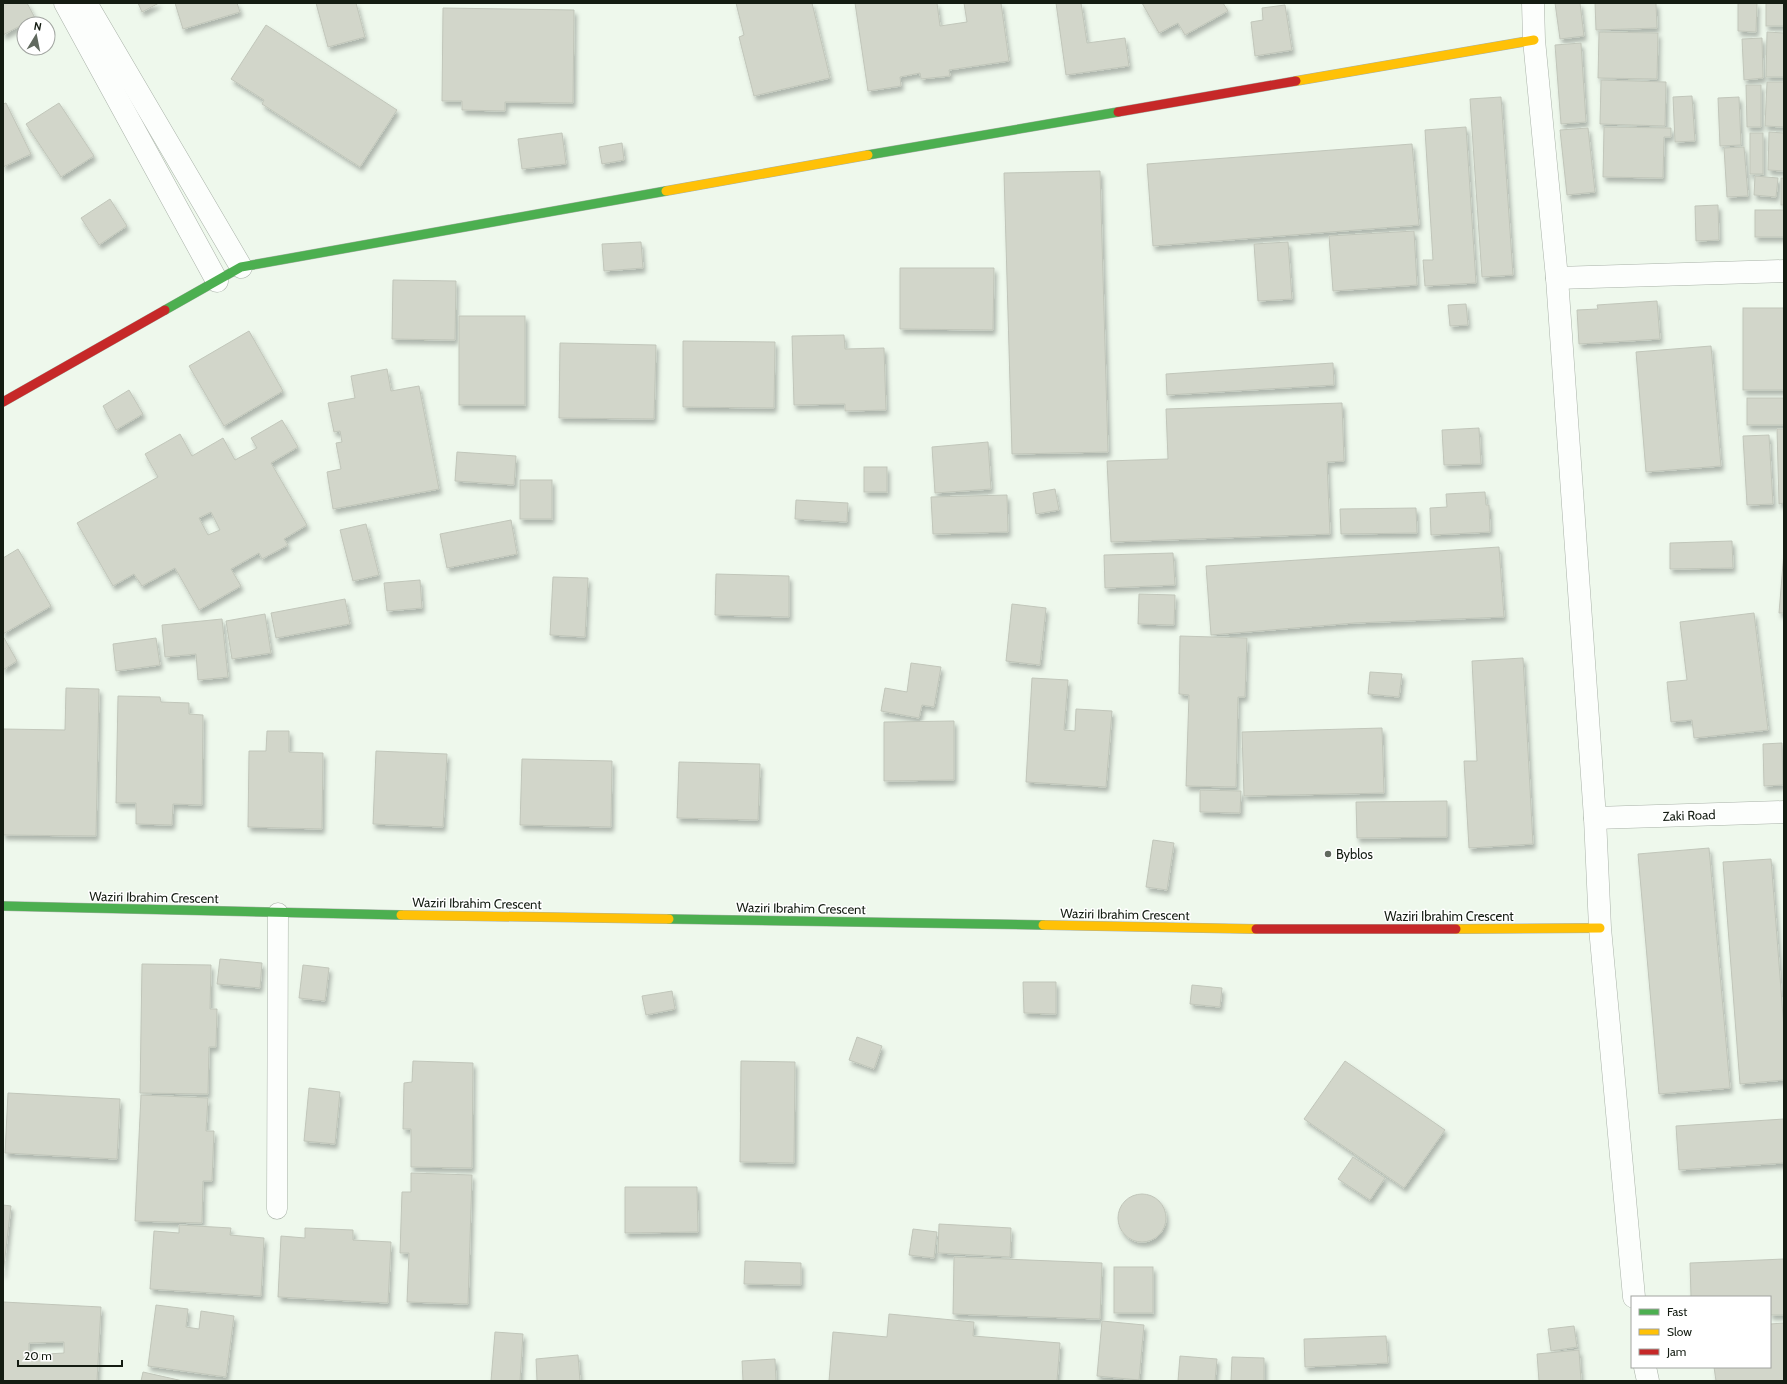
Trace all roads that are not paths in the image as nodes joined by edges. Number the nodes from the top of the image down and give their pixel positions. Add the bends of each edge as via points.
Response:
1 (65, 3) edge
2 (86, 3) edge
3 (1532, 3) edge
4 (1534, 40) junction
5 (241, 267) junction
6 (1784, 271) edge
7 (1556, 278) junction
8 (216, 281) junction
9 (3, 402) edge
10 (1784, 812) edge
11 (1595, 818) junction
12 (3, 906) edge
13 (278, 913) junction
14 (1600, 928) junction
15 (277, 1209) dead end
16 (1634, 1296) edge
17 (1645, 1368) edge
18 (1648, 1381) edge

1 - 8 street
2 - 5 street
3 - 4 street
4 - 5 street via 803,166
4 - 7 street
5 - 8 street
6 - 7 street
7 - 11 street
8 - 9 street
10 - 11 street, Zaki Road
11 - 14 street
12 - 13 street, Waziri Ibrahim Crescent
13 - 14 street, Waziri Ibrahim Crescent via 1327,930
13 - 15 lane
14 - 16 street
17 - 18 street

